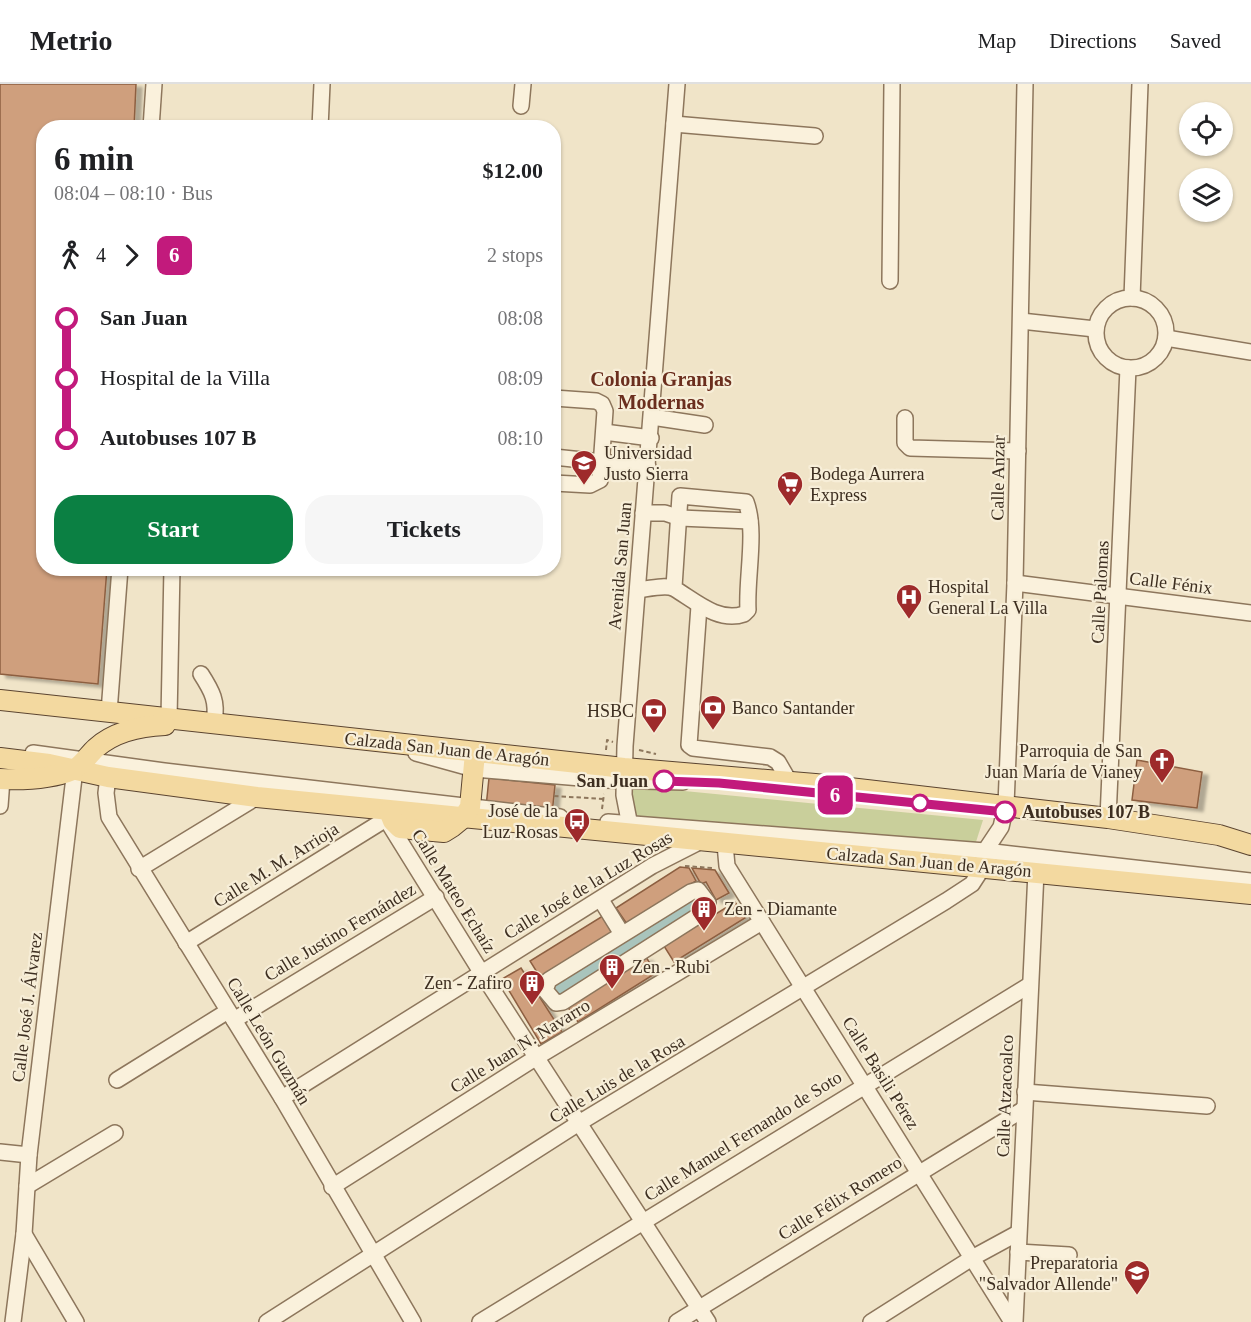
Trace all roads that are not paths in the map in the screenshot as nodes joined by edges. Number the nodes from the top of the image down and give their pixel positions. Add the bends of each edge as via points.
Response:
1 (154, 84) edge
2 (322, 84) edge
3 (523, 84) edge
4 (677, 84) edge
5 (892, 84) edge
6 (1025, 84) edge
7 (1140, 84) edge
8 (521, 106) dead end
9 (152, 120) edge
10 (320, 120) edge
11 (674, 124) junction
12 (815, 136) dead end
13 (890, 281) dead end
14 (1132, 297) junction
15 (1021, 321) junction
16 (1095, 329) junction
17 (1166, 338) junction
18 (1251, 351) edge
19 (1128, 368) junction
20 (561, 399) edge
21 (652, 417) junction
22 (905, 418) dead end
23 (705, 425) dead end
24 (604, 432) junction
25 (651, 438) junction
26 (1018, 451) junction
27 (561, 458) edge
28 (602, 461) junction
29 (648, 467) junction
30 (561, 483) edge
31 (643, 513) junction
32 (680, 518) junction
33 (750, 521) junction
34 (119, 576) edge
35 (172, 576) edge
36 (1015, 583) junction
37 (674, 587) junction
38 (638, 590) junction
39 (1119, 596) junction
40 (699, 606) junction
41 (1251, 613) edge
42 (201, 674) dead end
43 (0, 700) edge
44 (0, 709) edge
45 (109, 712) junction
46 (169, 718) junction
47 (214, 722) junction
48 (240, 725) junction
49 (148, 726) junction
50 (0, 749) edge
51 (0, 758) edge
52 (474, 761) junction
53 (80, 764) junction
54 (624, 774) junction
55 (108, 777) junction
56 (1, 779) edge
57 (789, 781) junction
58 (257, 797) junction
59 (0, 807) edge
60 (1006, 809) junction
61 (467, 812) junction
62 (388, 815) junction
63 (1108, 818) junction
64 (631, 829) junction
65 (701, 841) junction
66 (725, 844) junction
67 (1251, 845) edge
68 (1251, 852) edge
69 (984, 859) junction
70 (139, 869) junction
71 (1036, 872) junction
72 (1251, 881) edge
73 (1251, 894) edge
74 (436, 897) junction
75 (601, 900) junction
76 (762, 922) junction
77 (622, 934) junction
78 (186, 943) junction
79 (481, 972) junction
80 (1028, 986) junction
81 (805, 988) junction
82 (231, 1015) junction
83 (537, 1057) junction
84 (117, 1080) dead end
85 (865, 1084) junction
86 (1025, 1092) junction
87 (282, 1098) junction
88 (1207, 1106) dead end
89 (1024, 1109) junction
90 (579, 1123) junction
91 (115, 1133) dead end
92 (0, 1152) edge
93 (29, 1155) junction
94 (919, 1172) junction
95 (27, 1186) junction
96 (332, 1187) junction
97 (642, 1222) junction
98 (1018, 1233) junction
99 (24, 1234) junction
100 (1018, 1252) junction
101 (1070, 1255) dead end
102 (374, 1256) junction
103 (972, 1258) junction
104 (699, 1309) junction
105 (13, 1322) edge
106 (76, 1322) edge
107 (267, 1322) edge
108 (413, 1322) edge
109 (480, 1322) edge
110 (677, 1322) edge
111 (708, 1322) edge
112 (871, 1322) edge
113 (1013, 1322) edge

1 - 9 street
2 - 10 street
3 - 8 street
4 - 11 street, Avenida San Juan
5 - 13 street
6 - 15 street, Calle Anzar
7 - 14 street
11 - 12 street
11 - 21 street, Avenida San Juan
14 - 16 street via 1111,304 1102,312
14 - 17 street via 1154,307 1161,316
15 - 16 street
15 - 26 street, Calle Anzar
16 - 19 street via 1102,353 1118,366
17 - 18 street
17 - 19 street via 1157,357 1139,368
19 - 39 street, Calle Palomas
20 - 24 street via 599,402 604,407
21 - 23 street
21 - 25 street, Avenida San Juan
22 - 26 street via 905,443 910,448
24 - 25 street
24 - 28 street
25 - 29 street, Avenida San Juan
26 - 36 street, Calle Anzar
27 - 28 street
28 - 29 street
28 - 30 street via 600,480 594,485
29 - 31 street, Avenida San Juan
31 - 32 street
31 - 38 street, Avenida San Juan
32 - 33 street
32 - 33 street via 680,496 745,501
32 - 37 street
33 - 40 street via 748,610 740,616
34 - 45 street
35 - 46 street
36 - 39 street, Calle Fénix
36 - 60 street, Calle Anzar
37 - 38 street
37 - 40 street
38 - 54 street, Avenida San Juan
39 - 41 street, Calle Fénix
39 - 63 street, Calle Palomas
40 - 57 street via 689,745 770,757 778,762
42 - 47 street via 217,708
43 - 45 main road, Calzada San Juan de Aragón
44 - 49 street
45 - 46 main road, Calzada San Juan de Aragón
46 - 47 main road, Calzada San Juan de Aragón
47 - 48 main road, Calzada San Juan de Aragón
48 - 49 main road
48 - 52 main road, Calzada San Juan de Aragón
49 - 52 street
49 - 53 main road via 121,733
50 - 53 street
51 - 53 main road
52 - 54 main road, Calzada San Juan de Aragón
52 - 61 main road
53 - 55 main road
53 - 56 main road via 44,777
53 - 61 street via 164,771
53 - 93 street, Calle José J. Álvarez
54 - 57 main road, Calzada San Juan de Aragón
54 - 60 street
54 - 64 street, Avenida San Juan
55 - 58 main road
55 - 70 street, Calle León Guzmán via 109,817
56 - 59 street
57 - 60 main road, Calzada San Juan de Aragón
58 - 62 main road
58 - 70 street
60 - 63 main road, Calzada San Juan de Aragón
60 - 68 street via 1219,842
60 - 69 street, Calle Anzar
61 - 62 main road via 444,832 400,828
61 - 64 main road, Calzada San Juan de Aragón
62 - 74 street, Calle Mateo Echaíz
62 - 78 street, Calle M. M. Arrioja
63 - 67 main road, Calzada San Juan de Aragón via 1220,835
64 - 65 main road, Calzada San Juan de Aragón
64 - 69 street
65 - 66 main road, Calzada San Juan de Aragón
65 - 75 street, Calle José de la Luz Rosas via 652,866
66 - 69 main road, Calzada San Juan de Aragón
66 - 76 street, Calle Basili Pérez via 727,866
69 - 71 main road, Calzada San Juan de Aragón
69 - 72 street
69 - 81 street, Calle Luis de la Rosa via 972,884
70 - 78 street, Calle León Guzmán
71 - 73 main road, Calzada San Juan de Aragón
71 - 80 street, Calle Atzacoalco
74 - 79 street, Calle Mateo Echaíz
74 - 82 street, Calle Justino Fernández
75 - 77 street
75 - 79 street, Calle José de la Luz Rosas
76 - 81 street, Calle Basili Pérez
76 - 83 street, Calle Juan N. Navarro
77 - 77 street via 691,892 698,890 707,899 704,912 563,1002 552,1002 545,990 549,980
78 - 82 street, Calle León Guzmán
79 - 83 street, Calle Mateo Echaíz
79 - 87 street, Calle José de la Luz Rosas
80 - 85 street, Calle Manuel Fernando de Soto
80 - 86 street, Calle Atzacoalco
81 - 85 street, Calle Basili Pérez
81 - 90 street, Calle Luis de la Rosa
82 - 84 street, Calle Justino Fernández
82 - 87 street, Calle León Guzmán
83 - 90 street, Calle Mateo Echaíz
83 - 96 street, Calle Juan N. Navarro
85 - 94 street, Calle Basili Pérez
85 - 97 street, Calle Manuel Fernando de Soto
86 - 88 street
86 - 89 street, Calle Atzacoalco
87 - 96 street, Calle León Guzmán
89 - 94 street, Calle Félix Romero
89 - 98 street, Calle Atzacoalco
90 - 97 street, Calle Mateo Echaíz
90 - 102 street, Calle Luis de la Rosa
91 - 95 street
92 - 93 street
93 - 95 street, Calle José J. Álvarez
94 - 103 street, Calle Basili Pérez
94 - 104 street, Calle Félix Romero
95 - 99 street, Calle José J. Álvarez
96 - 102 street, Calle León Guzmán
97 - 104 street, Calle Mateo Echaíz
97 - 109 street, Calle Manuel Fernando de Soto
98 - 100 street, Calle Atzacoalco
98 - 103 street
99 - 105 street, Calle José J. Álvarez
99 - 106 street
100 - 101 street
100 - 113 street, Calle Atzacoalco
102 - 107 street, Calle Luis de la Rosa
102 - 108 street, Calle León Guzmán
103 - 112 street
103 - 113 street, Calle Basili Pérez
104 - 110 street, Calle Félix Romero
104 - 111 street, Calle Mateo Echaíz

